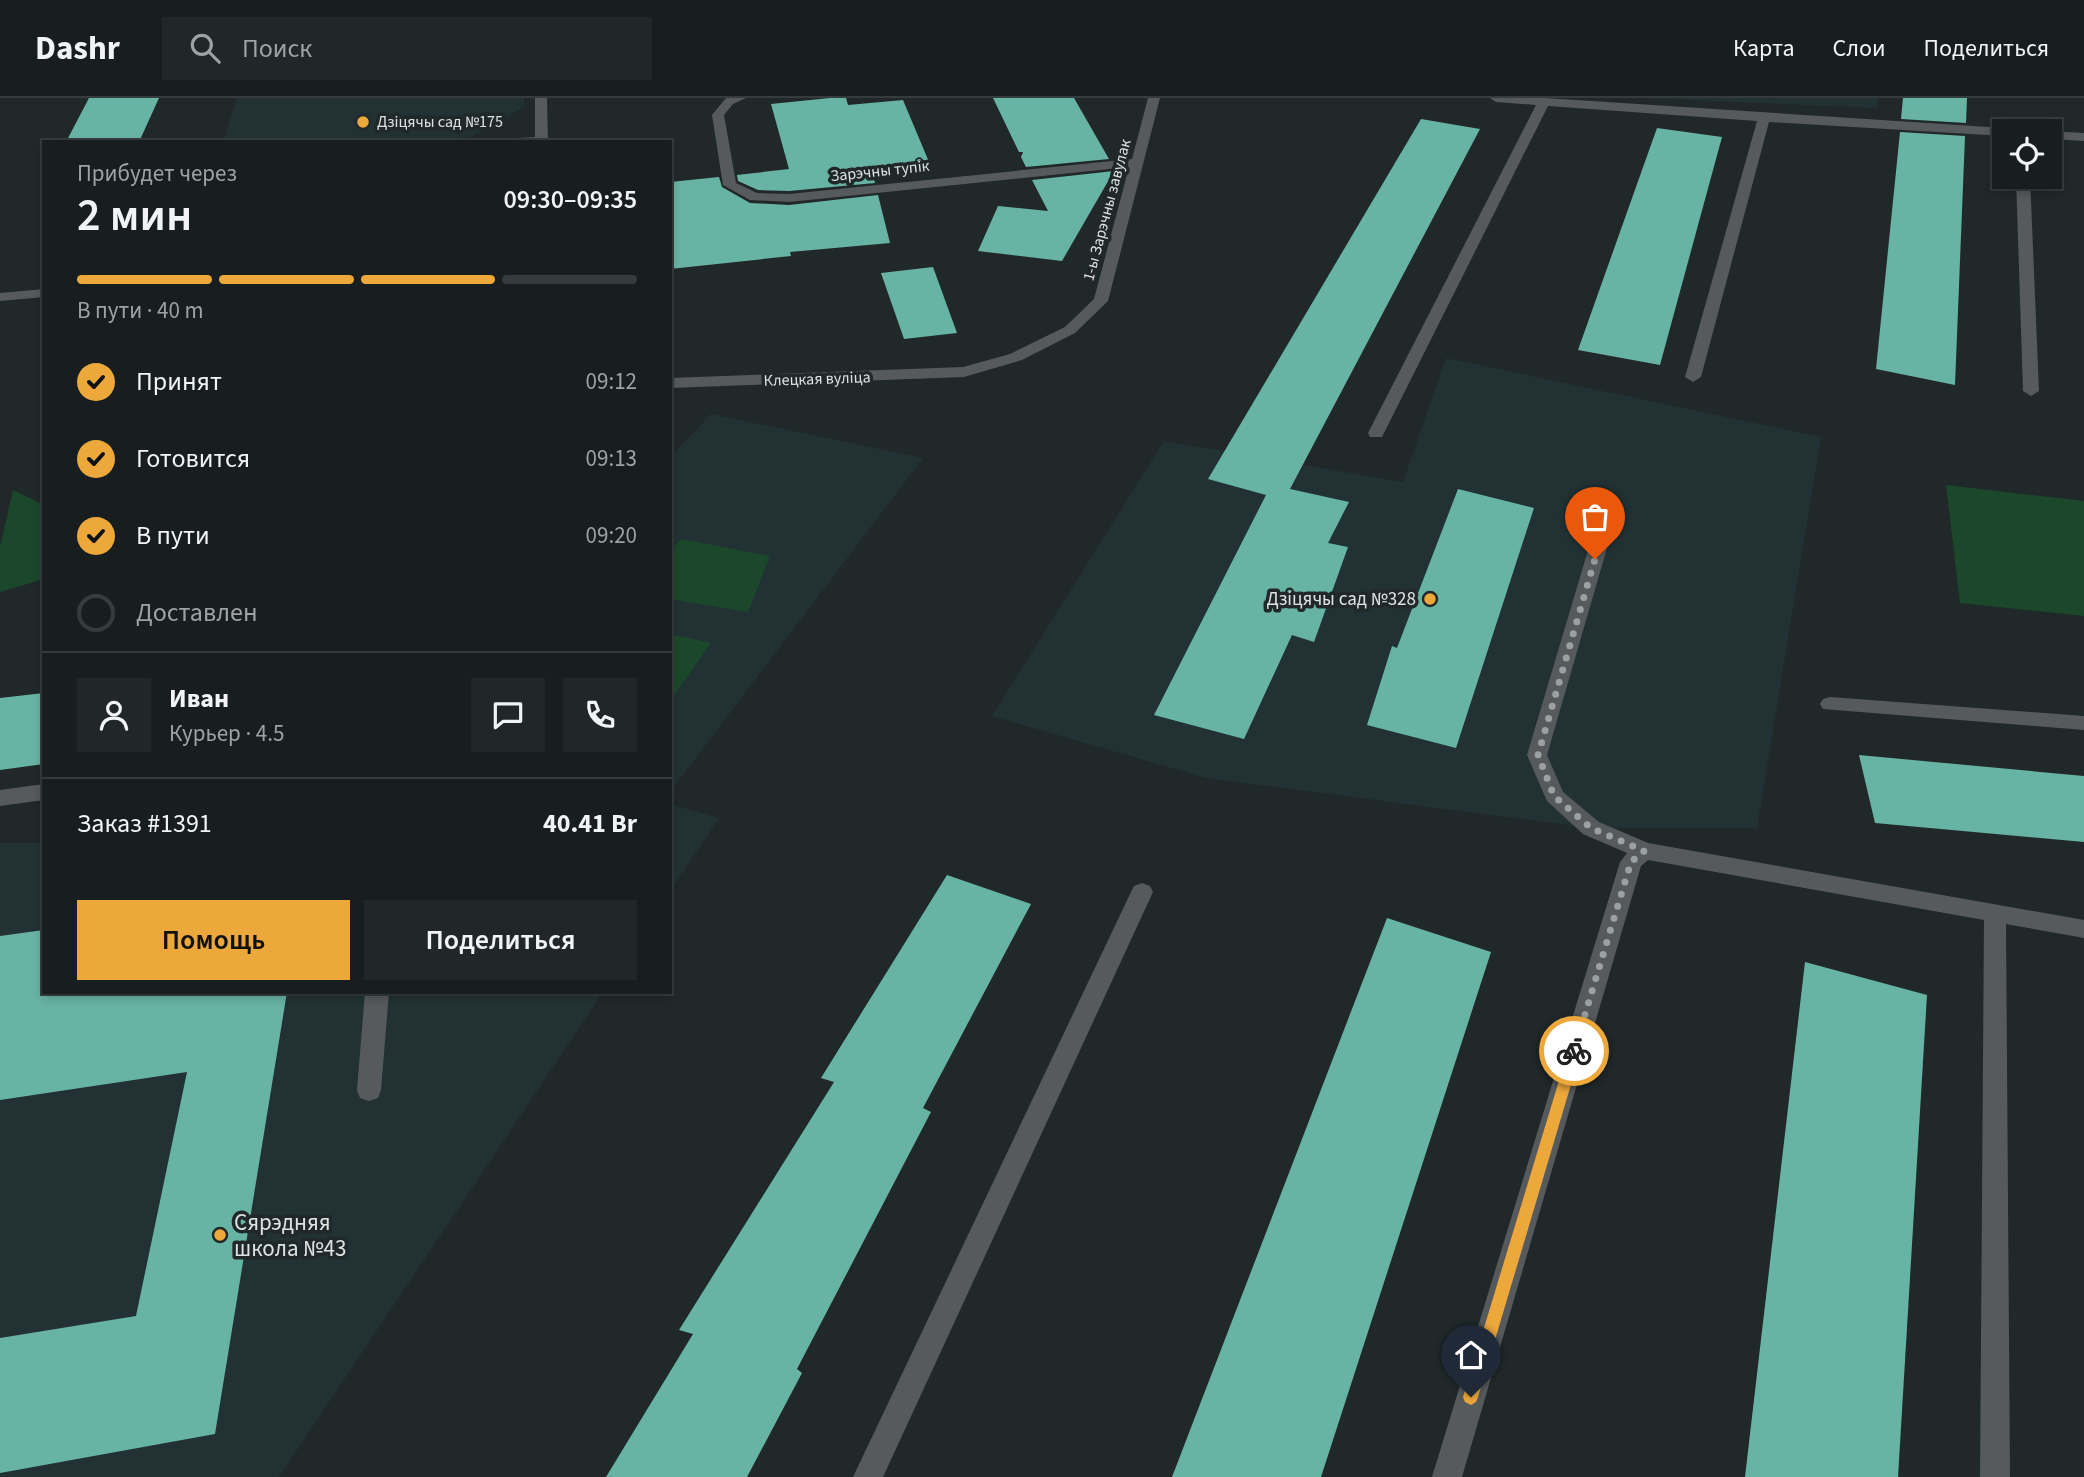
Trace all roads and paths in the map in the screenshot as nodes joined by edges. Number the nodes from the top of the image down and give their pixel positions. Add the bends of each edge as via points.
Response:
1 (541, 98) edge
2 (740, 98) edge
3 (1154, 98) edge
4 (1496, 98) edge
5 (1543, 103) junction
6 (1764, 118) junction
7 (1992, 131) edge
8 (2062, 136) edge
9 (2084, 138) edge
10 (541, 140) edge
11 (1138, 162) junction
12 (2023, 189) edge
13 (42, 293) edge
14 (0, 297) edge
15 (964, 372) joint
16 (1693, 377) dead end
17 (672, 383) edge
18 (2031, 391) dead end
19 (1376, 433) dead end
20 (1609, 510) dead end
21 (1830, 704) dead end
22 (2084, 723) edge
23 (42, 792) edge
24 (0, 798) edge
25 (1644, 851) junction
26 (1142, 892) dead end
27 (1996, 914) junction
28 (2084, 929) edge
29 (377, 994) edge
30 (369, 1090) dead end
31 (868, 1477) edge
32 (1447, 1477) edge
33 (1995, 1477) edge

1 - 10 street
2 - 11 street, Зарэчны тупік via 729,101 718,115 730,185 755,197 789,198
3 - 11 street, 1-ы Зарэчны завулак
4 - 5 street
5 - 6 street via 1720,109
5 - 19 street
6 - 7 street
6 - 16 street
8 - 9 street
11 - 15 street, 1-ы Зарэчны завулак via 1101,301 1070,330 1016,357
12 - 18 street
13 - 14 street
15 - 17 street, Клецкая вуліца
20 - 25 street via 1538,755 1554,796 1591,828
21 - 22 street
23 - 24 street
25 - 27 street
25 - 32 street via 1631,862
26 - 31 street
27 - 28 street
27 - 33 street
29 - 30 street

